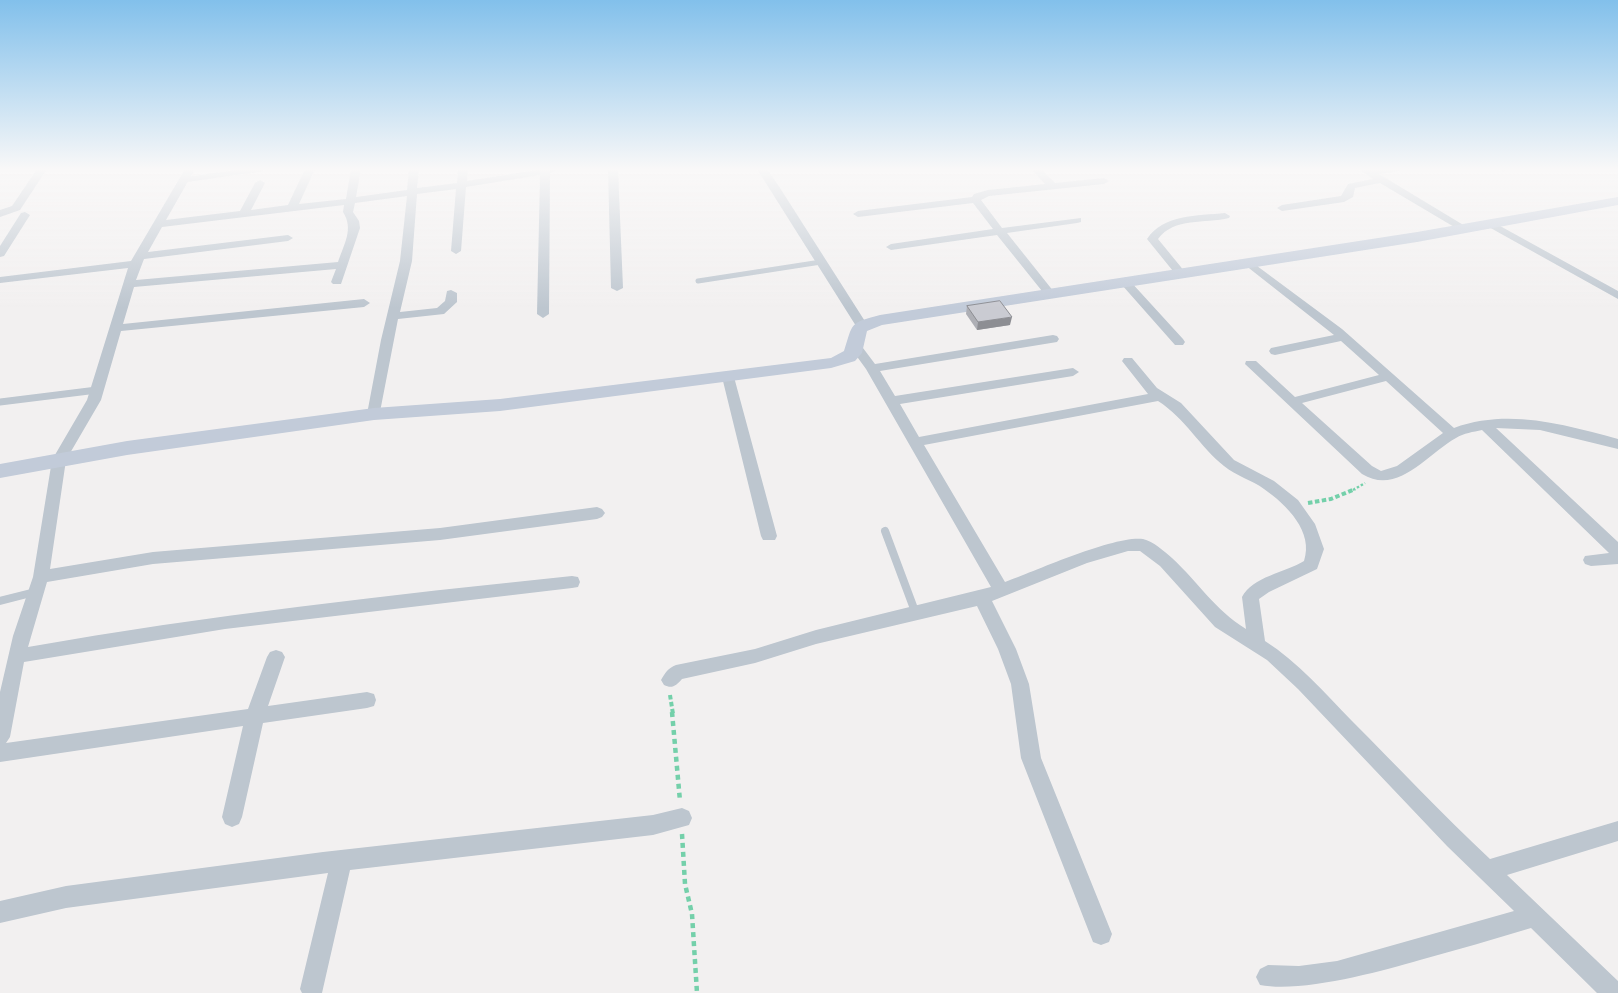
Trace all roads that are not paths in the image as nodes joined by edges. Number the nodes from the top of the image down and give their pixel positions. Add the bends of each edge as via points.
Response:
1 (25, 215) dead end
2 (162, 215) edge
3 (225, 215) edge
4 (350, 215) edge
5 (410, 215) edge
6 (459, 215) edge
7 (548, 215) edge
8 (614, 215) edge
9 (794, 215) edge
10 (987, 215) edge
11 (1443, 215) edge
12 (1539, 215) edge
13 (1226, 216) dead end
14 (1077, 220) dead end
15 (157, 224) junction
16 (1491, 224) junction
17 (1465, 228) junction
18 (999, 232) junction
19 (288, 238) dead end
20 (891, 247) dead end
21 (456, 251) dead end
22 (0, 254) edge
23 (137, 260) junction
24 (821, 262) junction
25 (1249, 263) junction
26 (343, 264) junction
27 (1181, 274) junction
28 (0, 280) edge
29 (698, 281) dead end
30 (337, 282) dead end
31 (1126, 282) junction
32 (129, 284) junction
33 (616, 288) dead end
34 (451, 293) dead end
35 (1050, 294) junction
36 (1618, 296) edge
37 (364, 303) dead end
38 (543, 314) dead end
39 (393, 316) junction
40 (862, 326) junction
41 (116, 328) junction
42 (1344, 337) junction
43 (1053, 340) dead end
44 (1179, 342) dead end
45 (856, 347) junction
46 (1275, 351) dead end
47 (1128, 362) dead end
48 (1251, 364) dead end
49 (872, 368) junction
50 (1073, 372) dead end
51 (728, 377) junction
52 (1386, 377) junction
53 (97, 390) junction
54 (1162, 396) junction
55 (891, 401) junction
56 (0, 402) edge
57 (1292, 402) junction
58 (374, 414) junction
59 (1485, 425) junction
60 (1453, 434) junction
61 (916, 442) junction
62 (1618, 444) edge
63 (59, 460) junction
64 (0, 470) edge
65 (597, 513) dead end
66 (885, 531) dead end
67 (769, 536) dead end
68 (1618, 552) edge
69 (1618, 558) edge
70 (1591, 560) dead end
71 (572, 582) dead end
72 (38, 585) junction
73 (1002, 591) junction
74 (982, 598) junction
75 (0, 601) edge
76 (916, 614) junction
77 (1257, 646) junction
78 (18, 656) junction
79 (276, 657) dead end
80 (670, 680) dead end
81 (367, 700) dead end
82 (255, 716) junction
83 (0, 737) edge
84 (0, 753) edge
85 (232, 817) dead end
86 (682, 818) dead end
87 (1618, 831) edge
88 (341, 861) junction
89 (1487, 870) junction
90 (0, 912) edge
91 (1536, 916) junction
92 (1100, 934) dead end
93 (1268, 977) dead end
94 (312, 989) dead end
95 (1614, 993) edge

1 - 22 street
2 - 15 street
3 - 15 street
4 - 26 street via 354,228
5 - 39 street via 406,261
6 - 21 street
7 - 38 street
8 - 33 street
9 - 24 street
10 - 18 street
11 - 17 street
12 - 16 main road
13 - 27 street via 1173,224 1160,228 1154,235 1152,239 1156,245
14 - 18 street
15 - 23 street
16 - 17 main road
16 - 36 street
17 - 25 main road
18 - 20 street
18 - 35 street
19 - 23 street
23 - 28 street
23 - 32 street
24 - 29 lane
24 - 40 street
25 - 27 main road
25 - 42 street
26 - 30 street
26 - 32 street
27 - 31 main road
31 - 35 main road
31 - 44 street
32 - 41 street
34 - 39 street via 451,302 440,311
35 - 40 main road via 880,320
37 - 41 street
39 - 58 street
40 - 45 main road
41 - 53 street
42 - 46 street
42 - 52 street
43 - 49 street
45 - 49 street
45 - 51 main road via 842,361
47 - 54 street via 1142,380
48 - 57 street
49 - 55 street
50 - 55 street
51 - 58 main road via 500,405
51 - 67 street
52 - 57 street
52 - 60 street
53 - 56 lane
53 - 63 street
54 - 61 street
54 - 77 street via 1176,406 1229,463 1269,485 1292,504 1308,524 1316,549 1311,565 1256,590 1250,597
55 - 61 street
57 - 60 street via 1366,470 1377,476 1396,474
58 - 63 main road
59 - 60 street
59 - 62 street via 1536,424
59 - 68 street
61 - 73 street
63 - 64 main road
63 - 72 street
65 - 72 street via 440,534 153,558
66 - 76 lane
69 - 70 street
71 - 78 street via 313,610 123,636
72 - 75 lane
72 - 78 street
73 - 74 street
73 - 77 street via 1128,544 1144,545 1166,562 1221,622
74 - 76 street
74 - 92 street via 1008,649 1020,684 1030,758
76 - 80 street via 676,673
77 - 89 street via 1273,655 1304,684
78 - 83 street
79 - 82 street
81 - 82 street
82 - 84 street
82 - 85 street
86 - 88 street via 653,826
87 - 89 street
88 - 90 street via 66,897
88 - 94 street
89 - 91 street
91 - 93 street via 1336,973 1299,978
91 - 95 street

